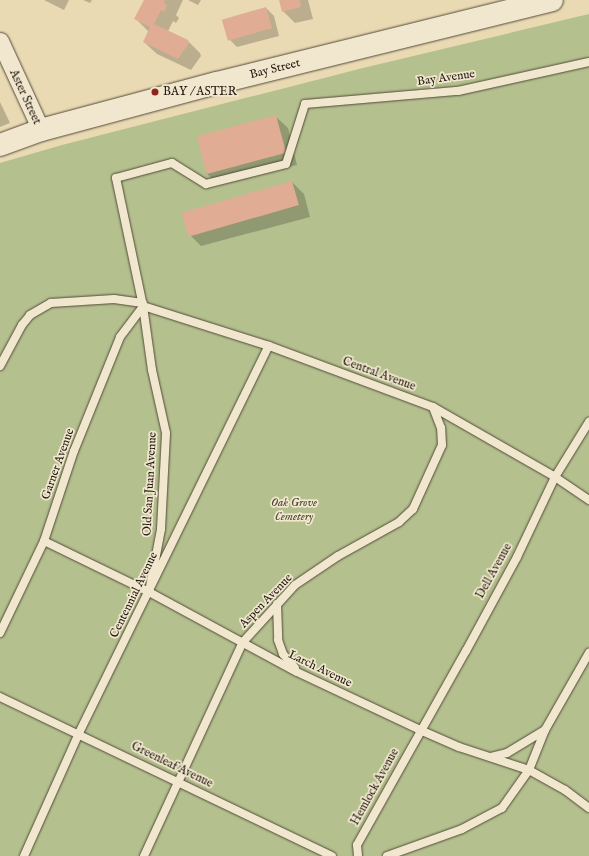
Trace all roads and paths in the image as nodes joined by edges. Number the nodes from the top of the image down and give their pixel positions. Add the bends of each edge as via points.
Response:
1 (552, 0) edge
2 (500, 5) edge
3 (0, 41) edge
4 (589, 62) edge
5 (305, 104) joint
6 (41, 130) junction
7 (0, 145) edge
8 (143, 304) junction
9 (268, 346) junction
10 (0, 366) edge
11 (434, 407) junction
12 (589, 422) edge
13 (554, 477) junction
14 (589, 500) edge
15 (44, 541) junction
16 (149, 592) junction
17 (277, 604) junction
18 (0, 633) edge
19 (243, 642) junction
20 (588, 655) edge
21 (297, 672) junction
22 (0, 697) edge
23 (420, 730) junction
24 (545, 730) junction
25 (79, 733) junction
26 (491, 757) junction
27 (529, 770) junction
28 (178, 781) junction
29 (589, 808) edge
30 (24, 856) edge
31 (144, 856) edge
32 (332, 856) edge
33 (358, 856) edge
34 (387, 856) edge

1 - 2 main road, Bay Street
2 - 6 main road, Bay Street
3 - 6 street, Aster Street
4 - 5 lane, Bay Avenue via 458,91
5 - 8 lane, Old San Juan Avenue via 286,164 206,184 172,163 116,178
6 - 7 main road, Bay Street
8 - 9 lane, Central Avenue
8 - 10 lane, Central Avenue via 114,299 51,303 30,315
8 - 15 lane, Garner Avenue via 120,337 74,451
8 - 16 lane, Old San Juan Avenue via 152,370 166,433 161,529
9 - 11 lane, Central Avenue
9 - 16 lane, Centennial Avenue
11 - 13 lane, Central Avenue
11 - 17 lane, Aspen Avenue via 441,428 442,445 413,509 399,522 338,556 295,585
12 - 13 lane, Dell Avenue
13 - 14 lane, Central Avenue
13 - 23 lane, Dell Avenue via 517,557
15 - 16 lane, Larch Avenue
15 - 18 lane, Garner Avenue
16 - 19 lane, Larch Avenue
16 - 25 lane, Centennial Avenue
17 - 19 lane, Aspen Avenue
17 - 21 lane via 278,640 283,654
19 - 21 lane, Larch Avenue
19 - 28 lane, Aspen Avenue
20 - 24 lane
21 - 23 lane, Larch Avenue
22 - 25 lane, Greenleaf Avenue
23 - 26 lane, Larch Avenue via 459,747
23 - 33 lane, Hemlock Avenue via 357,845
24 - 26 lane via 507,753
24 - 27 lane
25 - 28 lane, Greenleaf Avenue
25 - 30 lane, Centennial Avenue
26 - 27 lane, Larch Avenue
27 - 29 lane, Larch Avenue via 565,790
27 - 34 lane via 502,808 462,830
28 - 31 lane, Aspen Avenue
28 - 32 lane, Greenleaf Avenue

